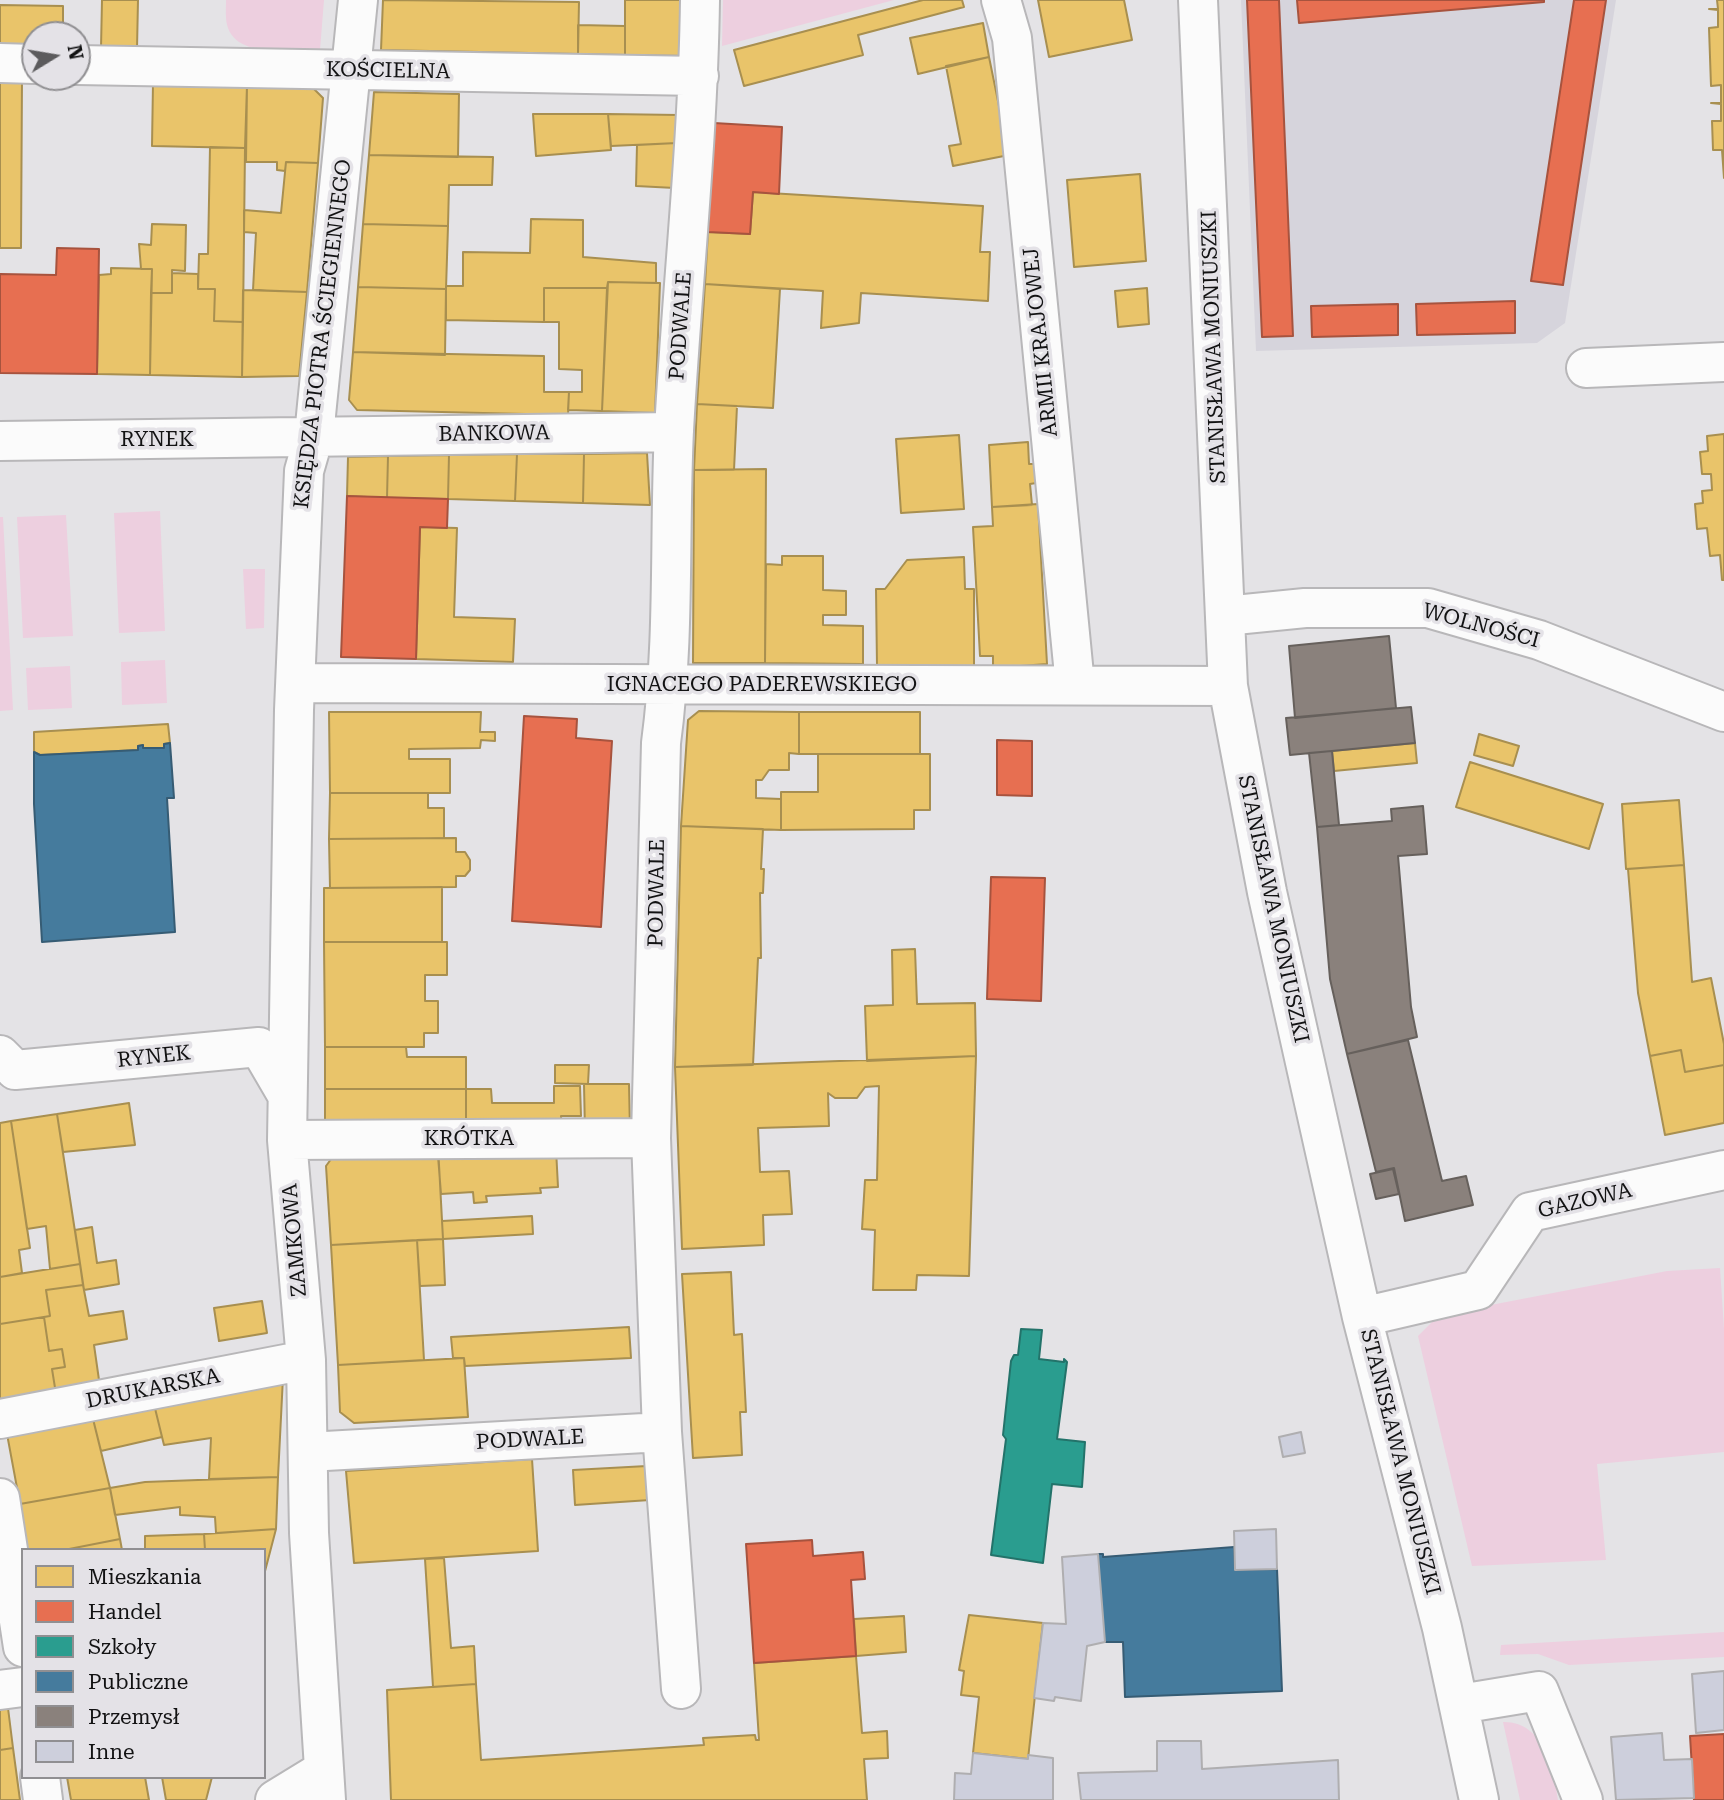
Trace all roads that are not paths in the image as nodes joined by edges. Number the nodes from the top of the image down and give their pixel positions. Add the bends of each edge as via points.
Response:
1 (358, 0) edge
2 (700, 0) edge
3 (1002, 0) edge
4 (1198, 0) edge
5 (0, 63) edge
6 (21, 64) edge
7 (91, 65) edge
8 (353, 71) junction
9 (699, 75) junction
10 (1724, 362) edge
11 (1586, 368) dead end
12 (674, 432) junction
13 (314, 436) junction
14 (0, 441) edge
15 (1225, 616) junction
16 (1075, 685) junction
17 (669, 686) junction
18 (1228, 686) junction
19 (295, 697) junction
20 (1724, 712) edge
21 (0, 1055) edge
22 (288, 1095) junction
23 (651, 1138) junction
24 (287, 1140) junction
25 (1724, 1170) edge
26 (1362, 1317) junction
27 (306, 1360) junction
28 (0, 1419) edge
29 (662, 1432) junction
30 (308, 1452) junction
31 (0, 1498) edge
32 (21, 1634) edge
33 (21, 1687) edge
34 (681, 1689) dead end
35 (0, 1690) edge
36 (1460, 1704) junction
37 (40, 1779) edge
38 (325, 1785) edge
39 (43, 1800) edge
40 (275, 1800) edge
41 (1479, 1800) edge
42 (1583, 1800) edge

1 - 8 street, KSIĘDZA PIOTRA ŚCIEGIENNEGO
2 - 9 street, PODWALE
3 - 16 street, ARMII KRAJOWEJ via 1012,38
4 - 15 street, STANISŁAWA MONIUSZKI
5 - 6 street
7 - 8 street, KOŚCIELNA
8 - 9 street, KOŚCIELNA
8 - 13 street, KSIĘDZA PIOTRA ŚCIEGIENNEGO
9 - 12 street, PODWALE
10 - 11 street
12 - 13 street, BANKOWA
12 - 17 street, PODWALE
13 - 14 street, RYNEK
13 - 19 street, KSIĘDZA PIOTRA ŚCIEGIENNEGO via 304,471
15 - 18 street, STANISŁAWA MONIUSZKI
15 - 20 street, WOLNOŚCI via 1305,608 1428,608 1539,640
16 - 17 street, IGNACEGO PADEREWSKIEGO
16 - 18 street, IGNACEGO PADEREWSKIEGO
17 - 19 street, IGNACEGO PADEREWSKIEGO
17 - 23 street, PODWALE via 661,743
18 - 26 street, STANISŁAWA MONIUSZKI via 1267,892
19 - 22 street, ZAMKOWA
21 - 22 street, RYNEK via 15,1070 259,1047
22 - 24 street, ZAMKOWA
23 - 24 street, KRÓTKA
23 - 29 street, PODWALE
24 - 27 street, ZAMKOWA
25 - 26 street, GAZOWA via 1530,1212 1478,1290
26 - 36 street, STANISŁAWA MONIUSZKI
27 - 28 street, DRUKARSKA
27 - 30 street, ZAMKOWA
29 - 30 street, PODWALE
29 - 34 street
30 - 38 street, ZAMKOWA
31 - 32 street
33 - 35 street
36 - 41 street, STANISŁAWA MONIUSZKI
36 - 42 street via 1539,1690
37 - 39 street
38 - 40 street, ZAMKOWA

